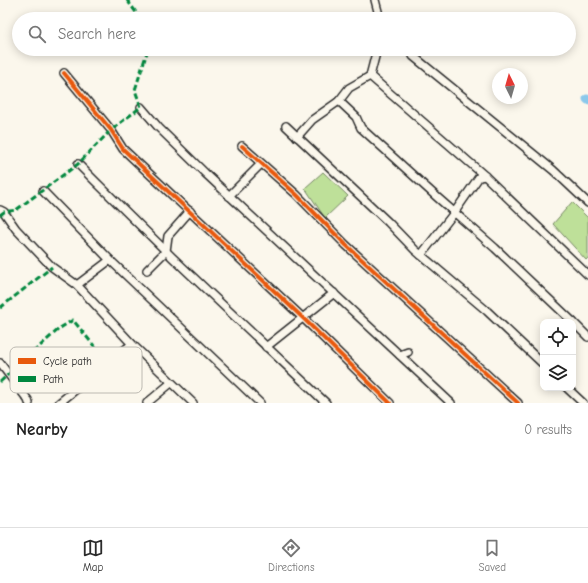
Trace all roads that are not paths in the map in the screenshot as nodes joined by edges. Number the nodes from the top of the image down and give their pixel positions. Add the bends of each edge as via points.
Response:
1 (376, 0) edge
2 (379, 12) edge
3 (375, 56) edge
4 (413, 56) dead end
5 (64, 72) dead end
6 (370, 76) junction
7 (339, 101) junction
8 (141, 107) dead end
9 (286, 126) dead end
10 (297, 137) junction
11 (242, 146) dead end
12 (78, 164) dead end
13 (261, 164) junction
14 (485, 176) junction
15 (43, 190) dead end
16 (229, 196) junction
17 (588, 203) edge
18 (0, 210) edge
19 (190, 211) junction
20 (454, 213) junction
21 (166, 251) junction
22 (421, 255) junction
23 (110, 260) junction
24 (147, 270) dead end
25 (588, 275) edge
26 (77, 285) junction
27 (334, 293) junction
28 (303, 318) junction
29 (570, 319) edge
30 (576, 325) edge
31 (588, 337) edge
32 (132, 344) junction
33 (266, 346) junction
34 (128, 347) edge
35 (135, 347) edge
36 (408, 352) dead end
37 (142, 354) edge
38 (400, 355) junction
39 (540, 361) edge
40 (0, 363) edge
41 (10, 374) edge
42 (170, 383) junction
43 (571, 391) edge
44 (23, 393) edge
45 (71, 393) edge
46 (29, 403) edge
47 (59, 403) edge
48 (147, 403) edge
49 (193, 403) edge
50 (260, 403) edge
51 (326, 403) edge
52 (390, 403) edge
53 (452, 403) edge
54 (518, 403) edge
55 (583, 403) edge

1 - 2 street
3 - 6 street
4 - 17 street via 552,170
5 - 19 street via 111,130 123,149
6 - 7 street via 349,88
6 - 14 street
7 - 10 street via 312,120
7 - 20 street via 356,117 361,128
8 - 16 street
9 - 10 street
10 - 22 street
11 - 13 street
12 - 21 street
13 - 16 street
13 - 54 street
14 - 20 street via 480,177
14 - 25 street
15 - 23 street
16 - 27 street
18 - 26 street via 52,267
19 - 21 street via 168,236
19 - 28 street
20 - 22 street
20 - 29 street
21 - 24 street
21 - 33 street
22 - 39 street via 487,310
23 - 26 street
23 - 50 street
26 - 32 street
27 - 28 street
27 - 38 street
28 - 33 street
28 - 52 street
30 - 31 street
32 - 34 street
32 - 35 street
33 - 51 street
36 - 38 street
37 - 42 street
38 - 53 street
40 - 41 street
42 - 48 street
42 - 49 street
43 - 55 street
44 - 46 street
45 - 47 street

